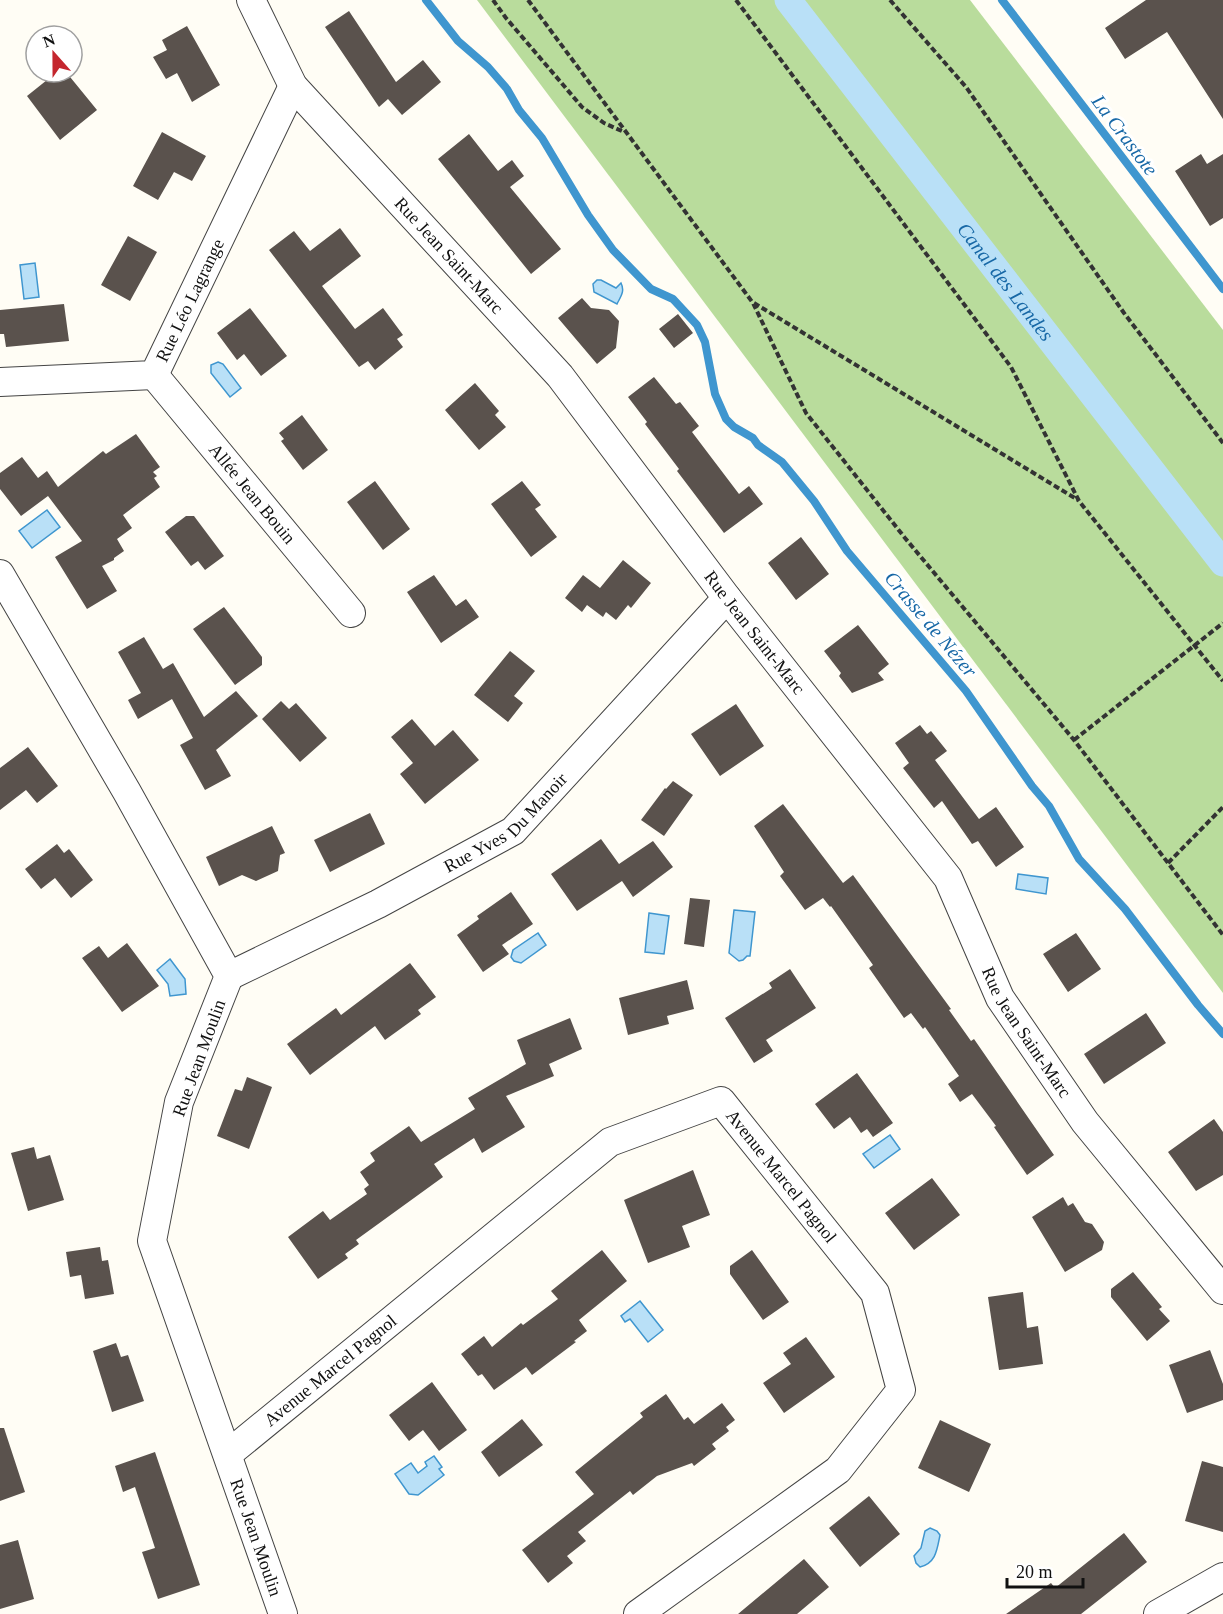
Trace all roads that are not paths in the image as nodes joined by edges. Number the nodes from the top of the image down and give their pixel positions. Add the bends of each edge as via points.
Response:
1 (251, 0) edge
2 (293, 86) junction
3 (154, 375) junction
4 (0, 382) edge
5 (0, 574) edge
6 (727, 598) junction
7 (351, 613) dead end
8 (229, 976) junction
9 (1223, 1290) edge
10 (228, 1454) junction
11 (1223, 1577) edge
12 (283, 1614) edge
13 (638, 1614) edge
14 (1158, 1614) edge

1 - 2 street, Rue Jean Saint-Marc
2 - 3 street, Rue Léo Lagrange
2 - 6 street, Rue Jean Saint-Marc via 560,376
3 - 4 street, Rue Léo Lagrange
3 - 7 street, Allée Jean Bouin
5 - 8 street, Rue Jean Moulin
6 - 8 street, Rue Yves Du Manoir via 513,831 378,904
6 - 9 street, Rue Jean Saint-Marc via 948,878 1000,998 1085,1122
8 - 10 street, Rue Jean Moulin via 179,1102 152,1241
10 - 12 street, Rue Jean Moulin
10 - 13 street, Avenue Marcel Pagnol via 610,1142 721,1101 875,1293 901,1390 838,1470
11 - 14 street

